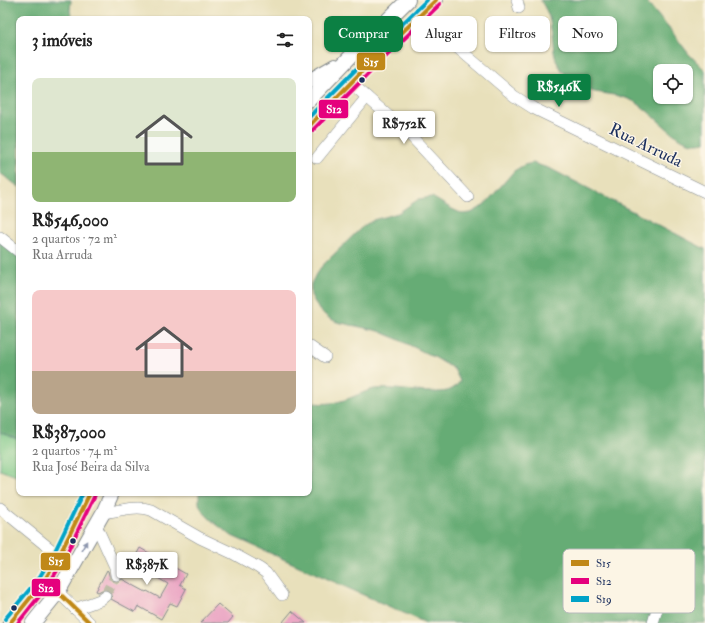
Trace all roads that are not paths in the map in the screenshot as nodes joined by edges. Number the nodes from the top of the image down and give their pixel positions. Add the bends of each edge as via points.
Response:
1 (408, 0) edge
2 (436, 0) edge
3 (419, 15) junction
4 (352, 55) junction
5 (312, 78) edge
6 (350, 83) junction
7 (312, 97) edge
8 (367, 97) junction
9 (312, 123) edge
10 (317, 158) dead end
11 (705, 192) edge
12 (468, 196) dead end
13 (0, 237) edge
14 (16, 250) edge
15 (312, 348) edge
16 (325, 357) dead end
17 (89, 496) edge
18 (111, 496) edge
19 (0, 508) edge
20 (100, 519) junction
21 (58, 556) junction
22 (116, 575) tunnel mouth
23 (44, 581) junction
24 (58, 592) junction
25 (282, 595) dead end
26 (105, 596) tunnel mouth
27 (75, 609) junction
28 (656, 613) edge
29 (10, 623) edge
30 (33, 623) edge
31 (90, 623) edge
32 (653, 623) edge

1 - 4 main road
2 - 3 main road
3 - 6 main road
3 - 11 street, Rua Arruda via 523,103
4 - 5 main road
4 - 7 main road
6 - 8 street
6 - 9 main road
8 - 10 street
8 - 12 street via 410,135
13 - 14 street
15 - 16 street
17 - 21 main road
18 - 20 main road
19 - 21 street
20 - 22 street
24 -> 20 main road
20 - 25 street via 138,508 151,510 259,568 266,573
21 - 23 main road
23 - 24 main road
23 - 29 main road
24 - 27 street
24 - 30 main road
26 - 27 street
27 - 31 street
28 - 32 street

